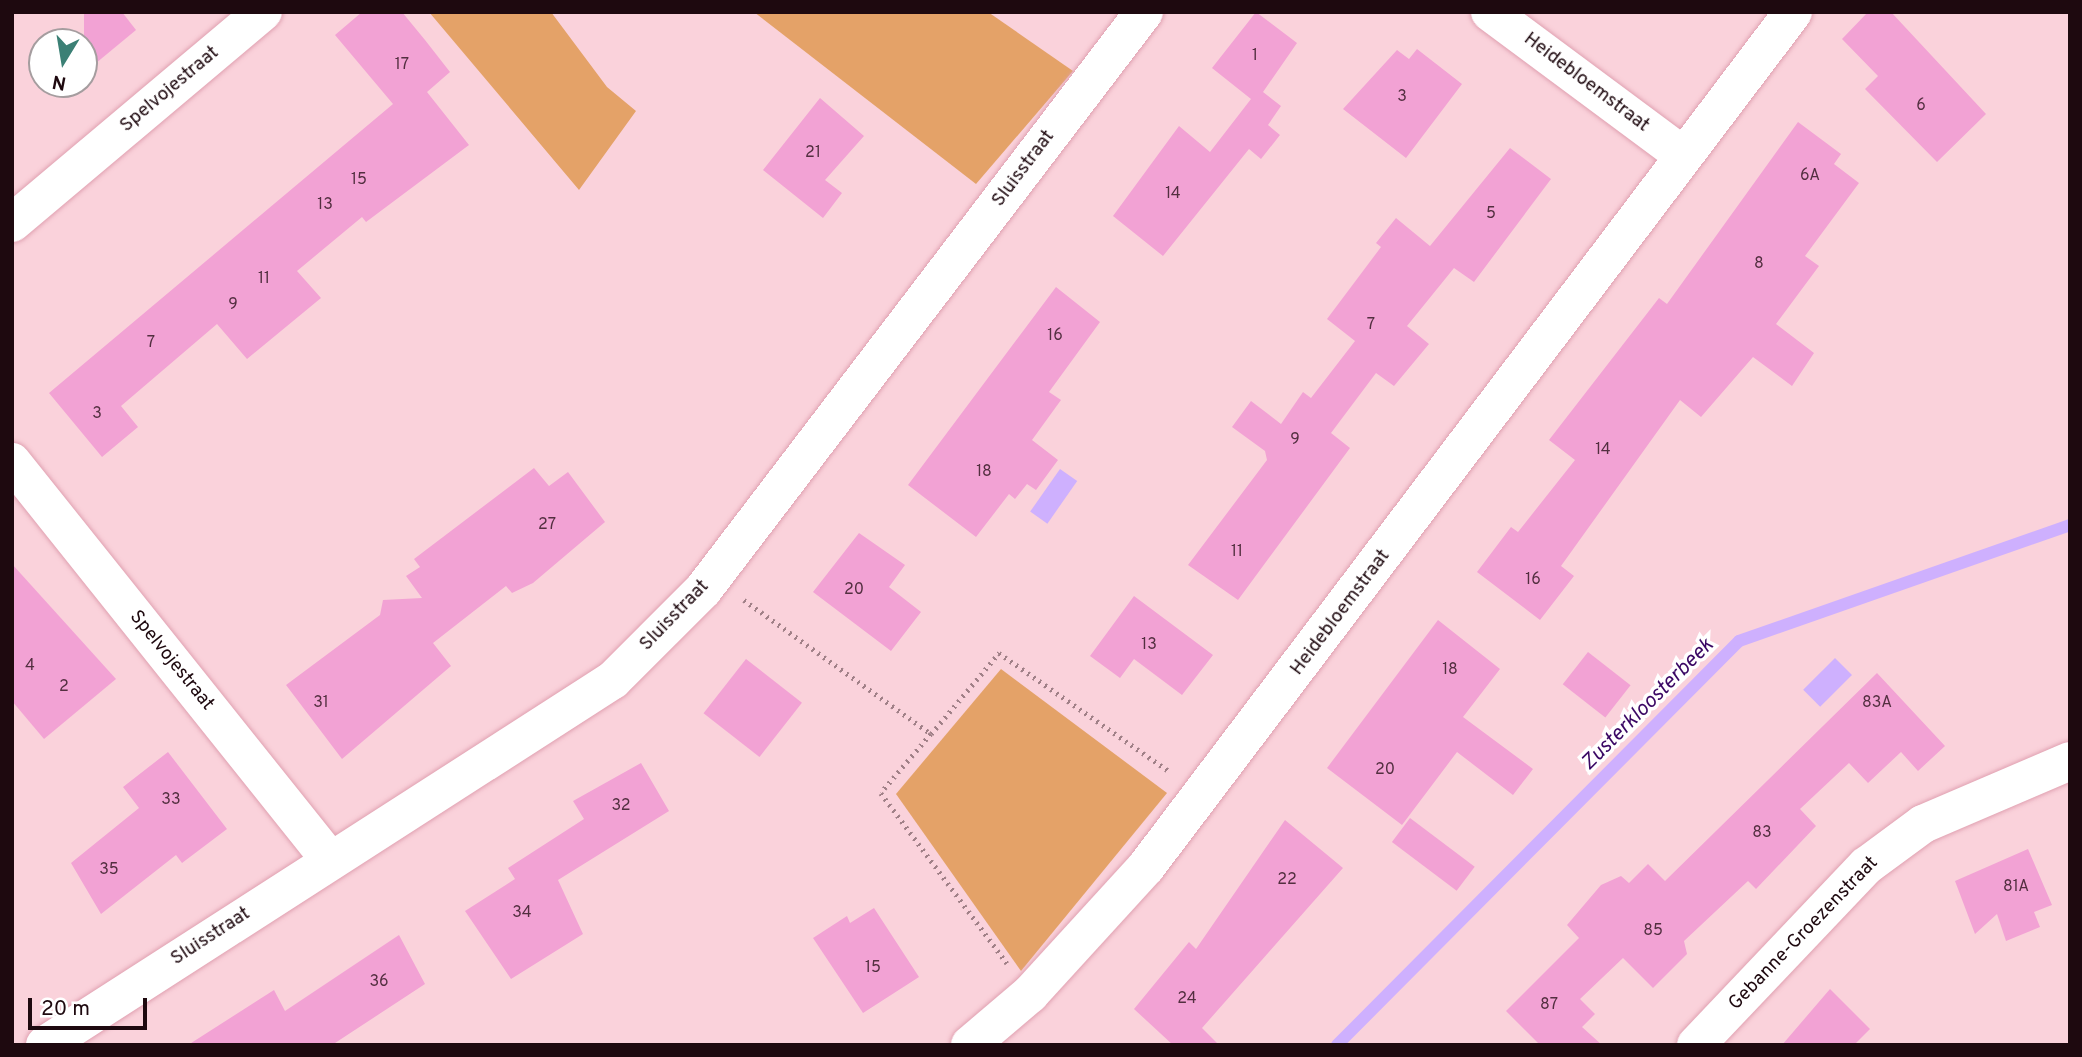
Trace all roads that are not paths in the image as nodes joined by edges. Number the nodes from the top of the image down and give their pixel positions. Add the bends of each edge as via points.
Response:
1 (263, 12) edge
2 (1144, 12) edge
3 (1490, 12) edge
4 (1793, 12) edge
5 (1681, 154) junction
6 (12, 223) edge
7 (12, 462) edge
8 (2070, 761) edge
9 (330, 860) junction
10 (45, 1045) edge
11 (970, 1045) edge
12 (1696, 1045) edge

1 - 6 street, Spelvojestraat
2 - 9 street, Sluisstraat via 712,577 613,680
3 - 5 street, Heidebloemstraat
4 - 5 street, Heidebloemstraat
5 - 11 street, Heidebloemstraat via 1202,794 1030,994
7 - 9 street, Spelvojestraat
8 - 12 street, Gebanne-Groezenstraat via 1923,824 1866,866
9 - 10 street, Sluisstraat

